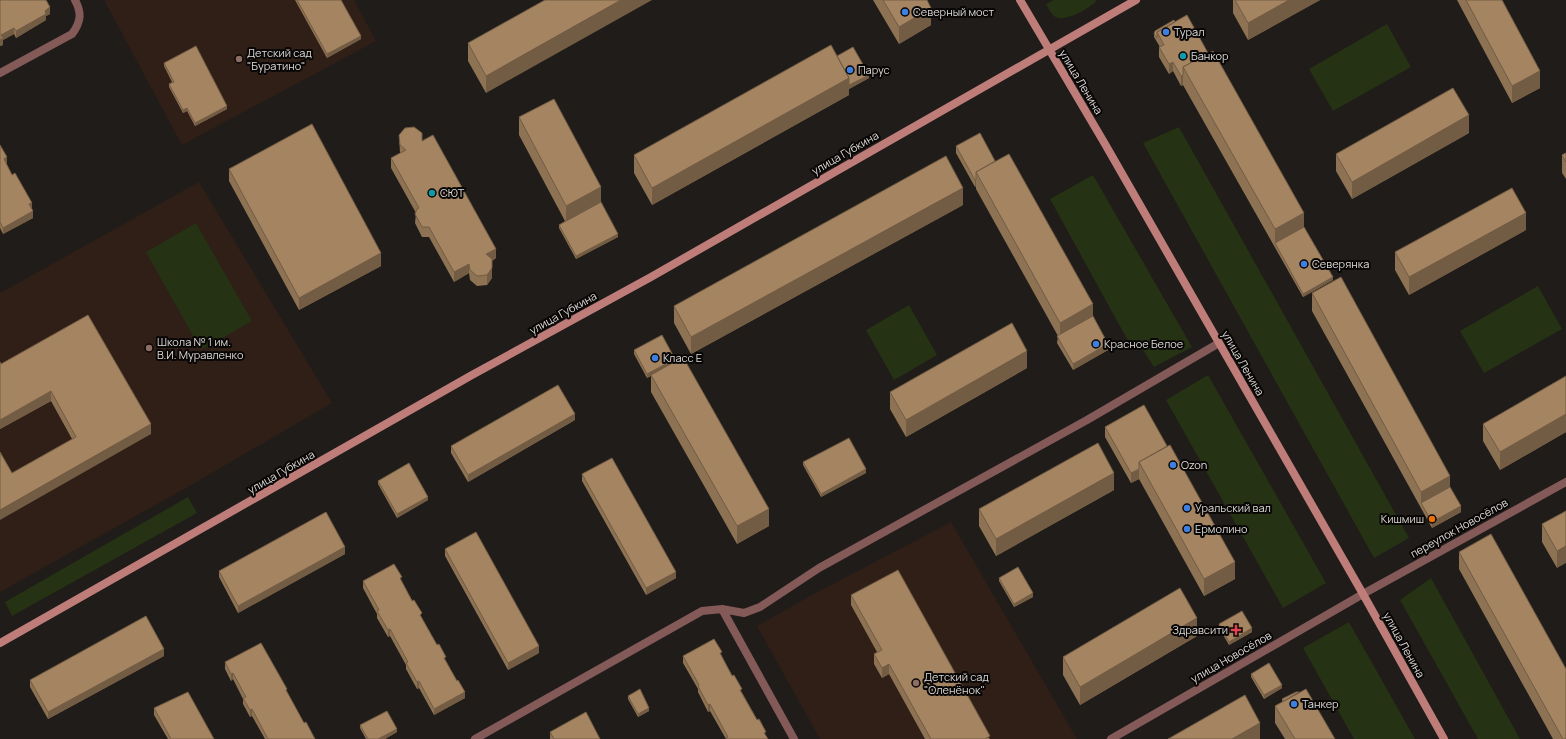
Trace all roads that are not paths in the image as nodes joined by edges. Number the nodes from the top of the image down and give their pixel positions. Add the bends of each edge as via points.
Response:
1 (75, 0) edge
2 (1020, 0) edge
3 (1136, 0) edge
4 (1049, 50) junction
5 (0, 73) edge
6 (1219, 344) junction
7 (1566, 482) edge
8 (1363, 594) junction
9 (722, 609) junction
10 (0, 643) edge
11 (475, 739) edge
12 (794, 739) edge
13 (1111, 739) edge
14 (1444, 739) edge

1 - 5 street via 81,15 79,24 72,34
2 - 4 street, улица Ленина
3 - 4 street, улица Губкина
4 - 6 street, улица Ленина
4 - 10 street, улица Губкина
6 - 8 street, улица Ленина
6 - 9 street via 819,568 760,607 744,613
7 - 8 street, переулок Новосёлов
8 - 13 street, улица Новосёлов
8 - 14 street, улица Ленина
9 - 11 street via 702,611
9 - 12 street

